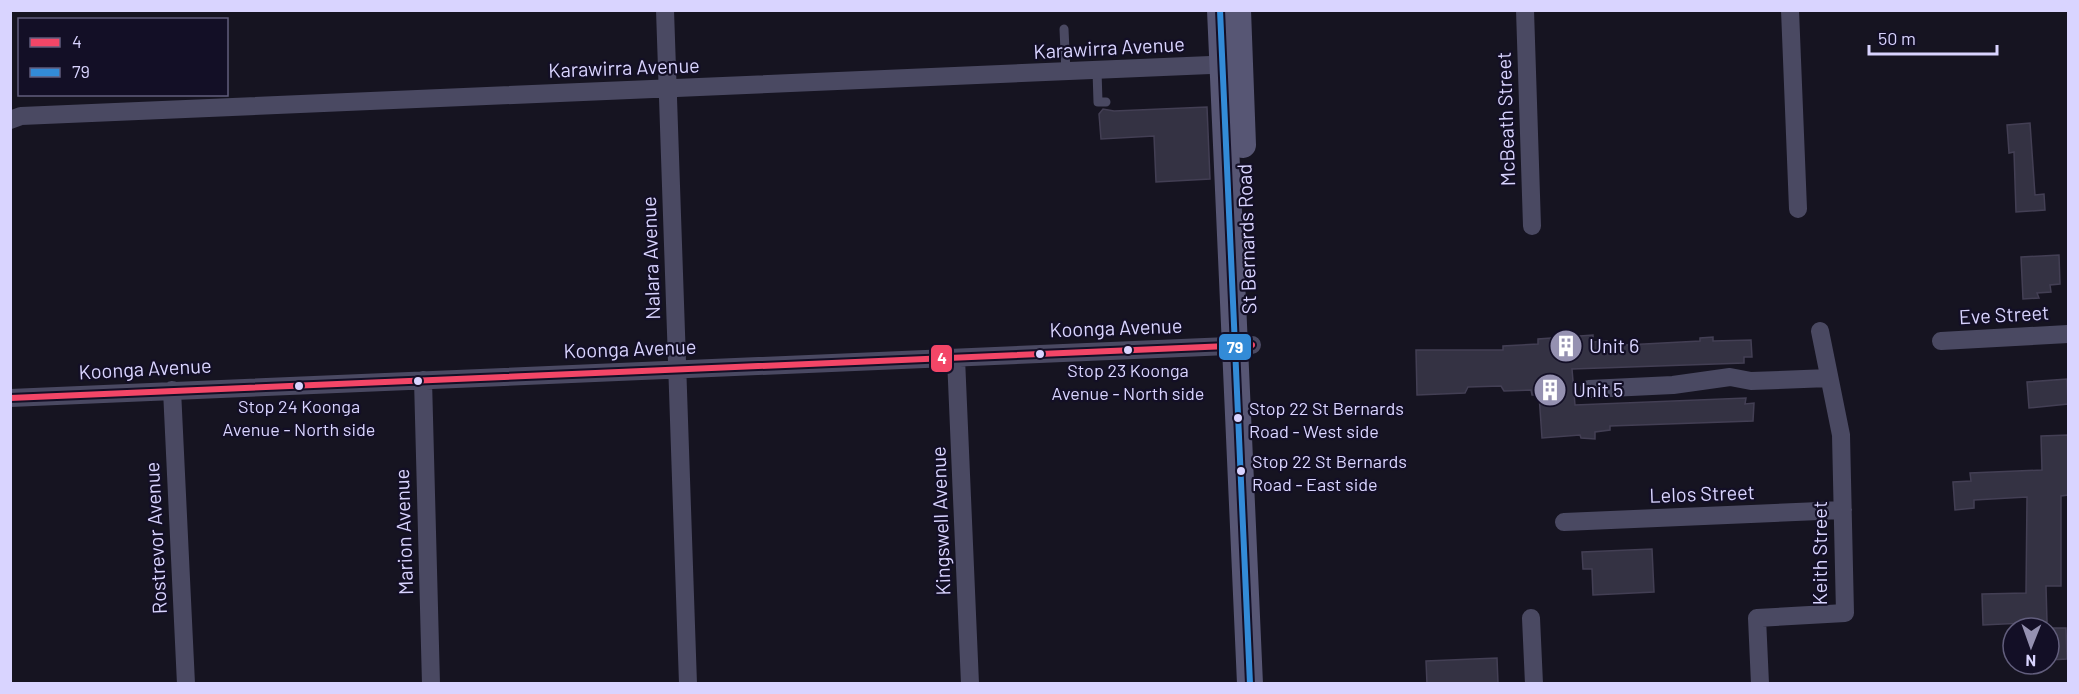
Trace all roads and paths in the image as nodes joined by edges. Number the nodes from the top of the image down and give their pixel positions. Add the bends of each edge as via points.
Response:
1 (665, 10) edge
2 (1220, 10) edge
3 (1238, 10) edge
4 (1525, 10) edge
5 (1790, 10) edge
6 (1064, 29) dead end
7 (1231, 64) junction
8 (1097, 72) junction
9 (1066, 73) junction
10 (667, 88) junction
11 (1106, 102) dead end
12 (10, 120) edge
13 (1798, 209) dead end
14 (1532, 226) dead end
15 (1820, 331) dead end
16 (2068, 334) edge
17 (1941, 341) dead end
18 (1244, 345) junction
19 (956, 358) junction
20 (677, 369) junction
21 (1829, 378) junction
22 (423, 380) junction
23 (1589, 388) dead end
24 (172, 390) junction
25 (10, 398) edge
26 (1843, 510) junction
27 (1563, 522) dead end
28 (1530, 618) dead end
29 (186, 684) edge
30 (431, 684) edge
31 (688, 684) edge
32 (970, 684) edge
33 (1250, 684) edge
34 (1267, 684) edge
35 (1533, 684) edge
36 (1760, 684) edge

1 - 10 street, Nalara Avenue
2 - 7 main road, St Bernards Road
3 - 7 main road, St Bernards Road
4 - 14 street, McBeath Street
5 - 13 street
6 - 9 lane
7 - 8 street, Karawirra Avenue
7 - 18 main road, St Bernards Road
8 - 9 street, Karawirra Avenue
8 - 11 lane via 1098,102
9 - 10 street, Karawirra Avenue
10 - 12 street, Karawirra Avenue via 21,116
10 - 20 street, Nalara Avenue
15 - 21 street, Keith Street
16 - 17 street, Eve Street
18 - 19 street, Koonga Avenue
18 - 33 main road, St Bernards Road
18 - 34 main road, St Bernards Road
19 - 20 street, Koonga Avenue
19 - 32 street, Kingswell Avenue
20 - 22 street, Koonga Avenue
20 - 31 street, Nalara Avenue
21 - 23 street via 1751,381 1730,377 1673,385
21 - 26 street, Keith Street via 1841,435
22 - 24 street, Koonga Avenue
22 - 30 street, Marion Avenue
24 - 25 street, Koonga Avenue
24 - 29 street, Rostrevor Avenue
26 - 27 street, Lelos Street
26 - 36 street, Keith Street via 1845,613 1757,618
28 - 35 street

